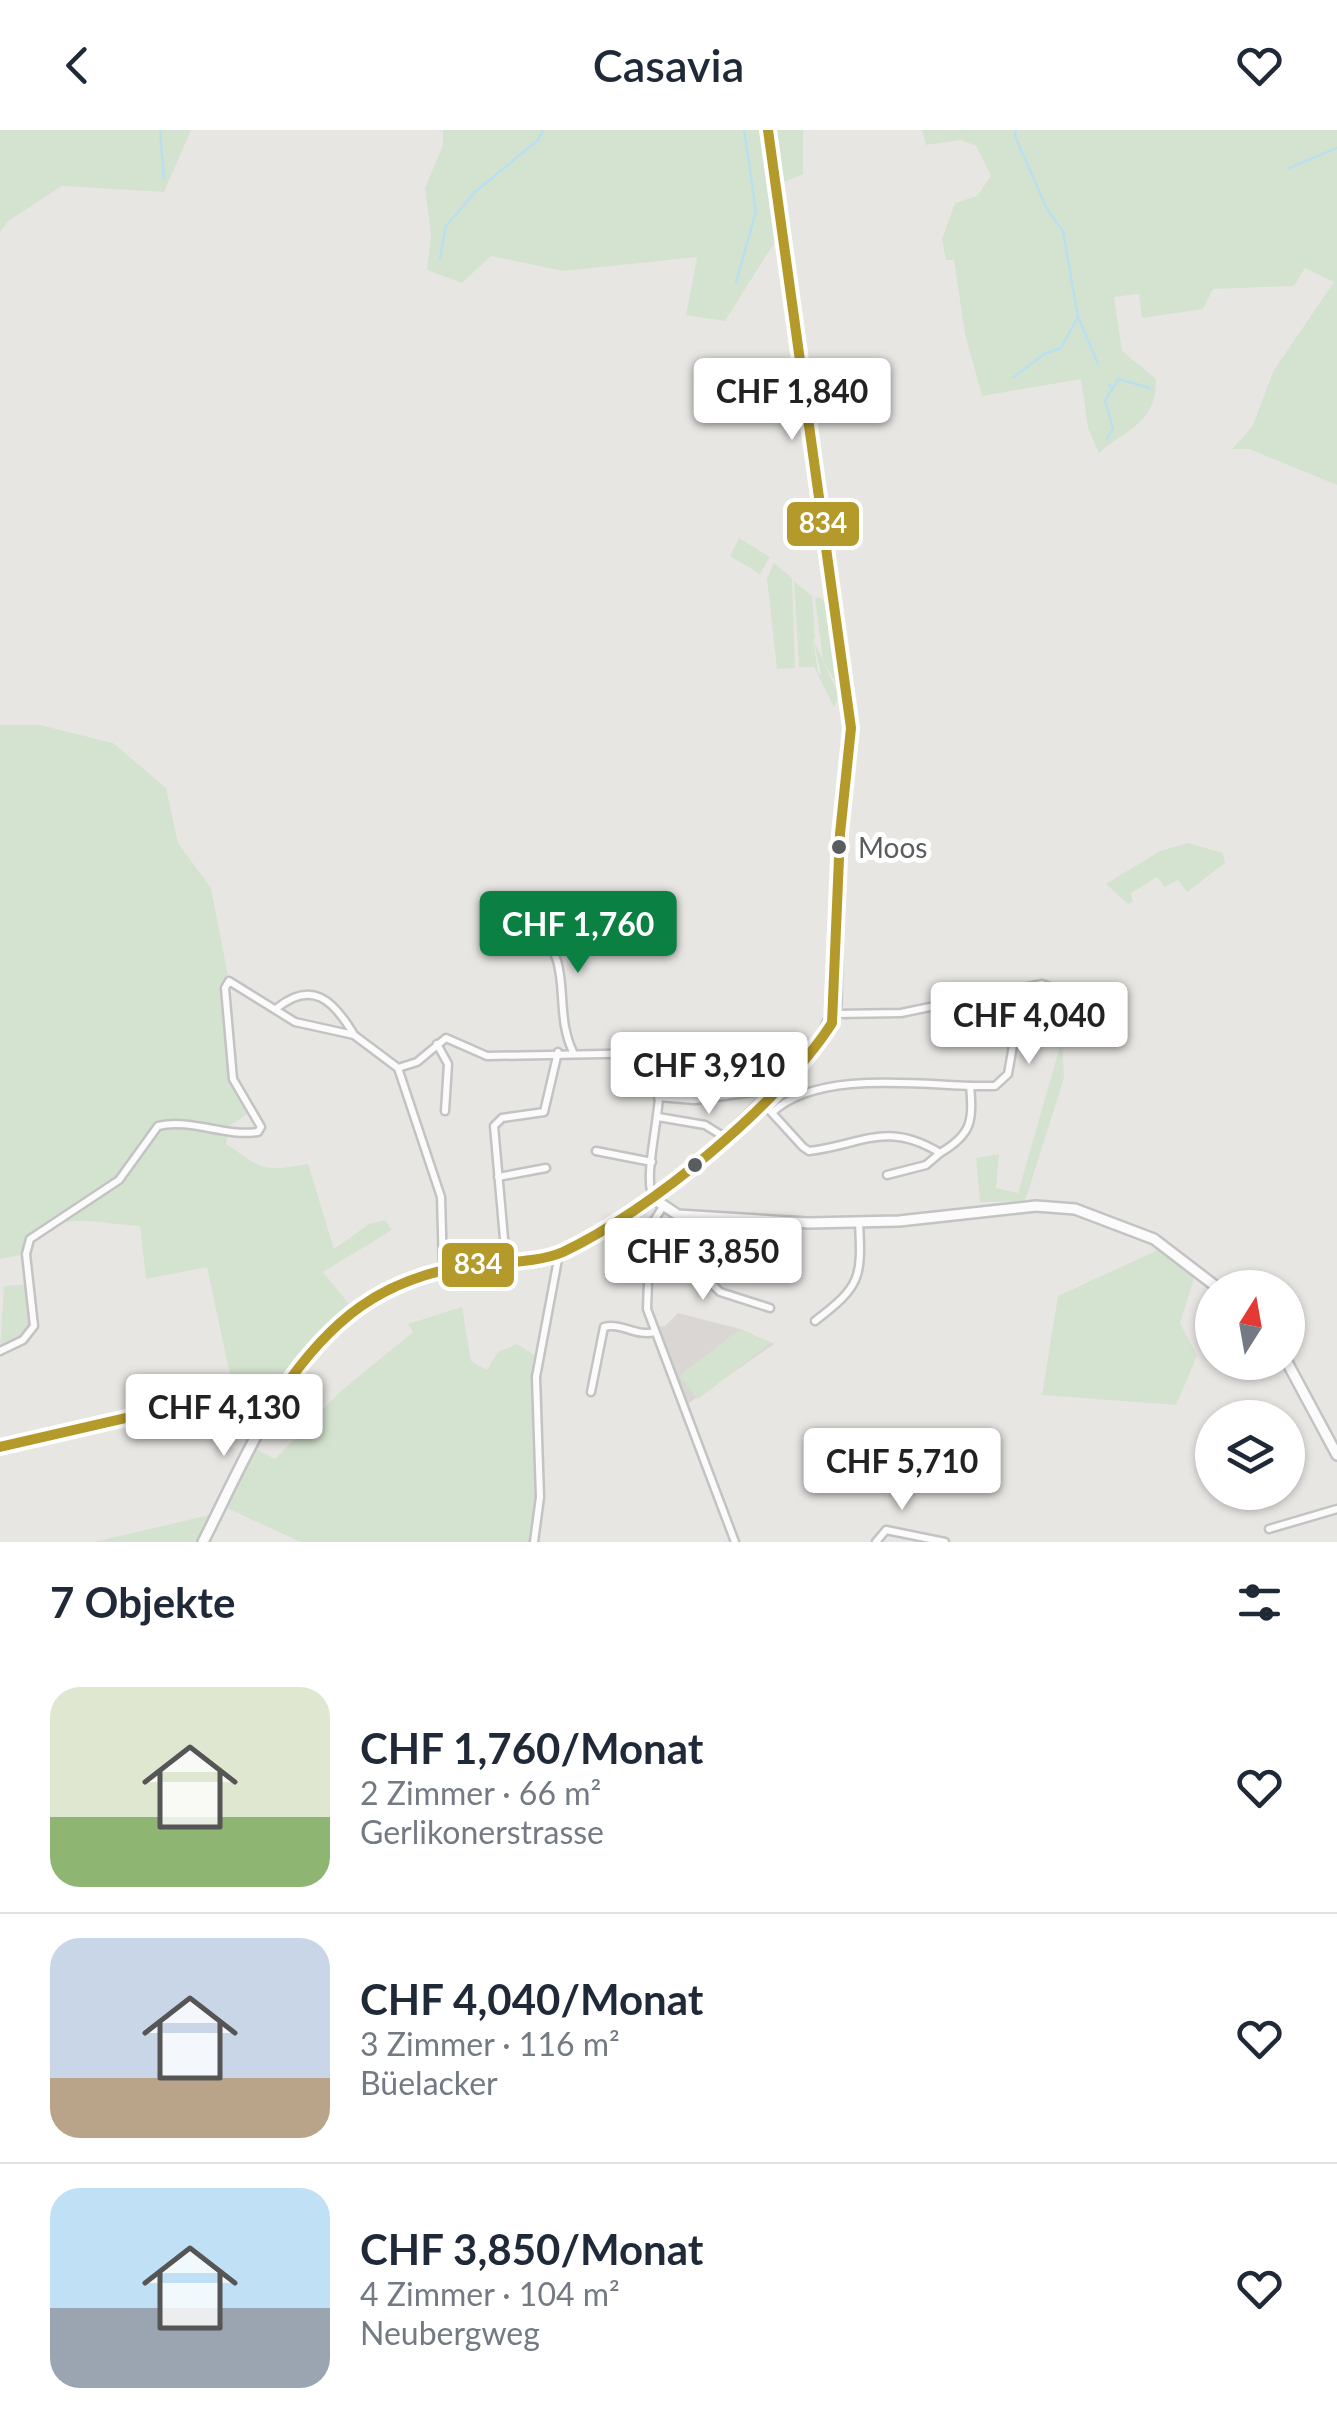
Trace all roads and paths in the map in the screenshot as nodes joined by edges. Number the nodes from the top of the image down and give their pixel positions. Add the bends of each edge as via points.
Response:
1 (768, 130) edge
2 (537, 929) dead end
3 (1023, 988) junction
4 (1056, 989) dead end
5 (277, 1008) junction
6 (835, 1014) junction
7 (354, 1035) junction
8 (438, 1044) junction
9 (558, 1052) junction
10 (573, 1052) junction
11 (398, 1068) junction
12 (970, 1086) junction
13 (658, 1097) junction
14 (766, 1098) junction
15 (446, 1111) dead end
16 (772, 1113) junction
17 (658, 1117) junction
18 (726, 1138) junction
19 (596, 1151) dead end
20 (940, 1153) junction
21 (652, 1162) junction
22 (546, 1168) dead end
23 (887, 1175) dead end
24 (498, 1177) junction
25 (654, 1199) junction
26 (662, 1208) junction
27 (859, 1222) junction
28 (559, 1254) junction
29 (506, 1260) junction
30 (648, 1264) junction
31 (443, 1268) junction
32 (1195, 1270) edge
33 (770, 1308) dead end
34 (815, 1321) dead end
35 (655, 1332) junction
36 (0, 1350) edge
37 (1297, 1380) edge
38 (591, 1392) dead end
39 (279, 1395) junction
40 (0, 1447) edge
41 (1337, 1455) edge
42 (1337, 1509) edge
43 (1269, 1529) dead end
44 (204, 1542) edge
45 (534, 1542) edge
46 (734, 1542) edge
47 (876, 1542) edge
48 (945, 1542) edge

1 - 6 street via 851,728 838,863
2 - 10 street via 558,954 565,1034
3 - 4 street
3 - 6 street via 901,1013
3 - 12 street via 1008,1074 996,1086
5 - 7 street via 295,1022
5 - 7 street via 294,994 312,994 336,1007
5 - 36 street via 234,982 225,988 232,1080 258,1132 158,1126 119,1180 30,1239 34,1326 23,1340
6 - 14 street via 820,1043
7 - 11 street
8 - 9 street via 455,1038 487,1056
8 - 11 street
8 - 15 street via 448,1064
9 - 10 street
9 - 24 street via 544,1112 495,1122
10 - 13 street via 657,1053
11 - 31 street via 440,1197
12 - 16 street via 858,1084 792,1099
12 - 20 street via 968,1133
13 - 14 street via 696,1100 760,1091
13 - 17 street
14 - 16 street
14 - 18 street
16 - 20 street via 809,1150 856,1138 897,1137
17 - 18 street via 705,1124
17 - 21 street
18 - 25 street
19 - 21 street
20 - 23 street via 926,1165
21 - 25 street via 648,1188
22 - 24 street
24 - 29 street
25 - 26 street
25 - 28 street
26 - 27 street via 705,1218
26 - 30 street via 651,1224
27 - 32 street via 1036,1206 1075,1210 1154,1239
27 - 34 street via 858,1281
28 - 29 street
28 - 45 street via 536,1377 540,1496
29 - 31 street
30 - 33 street via 704,1276 720,1292
30 - 35 street via 646,1304
31 - 39 street via 352,1310 313,1346
35 - 38 street via 604,1328
35 - 46 street
37 - 41 street
39 - 40 street via 252,1389
39 - 44 street
42 - 43 street
47 - 48 street via 886,1530

